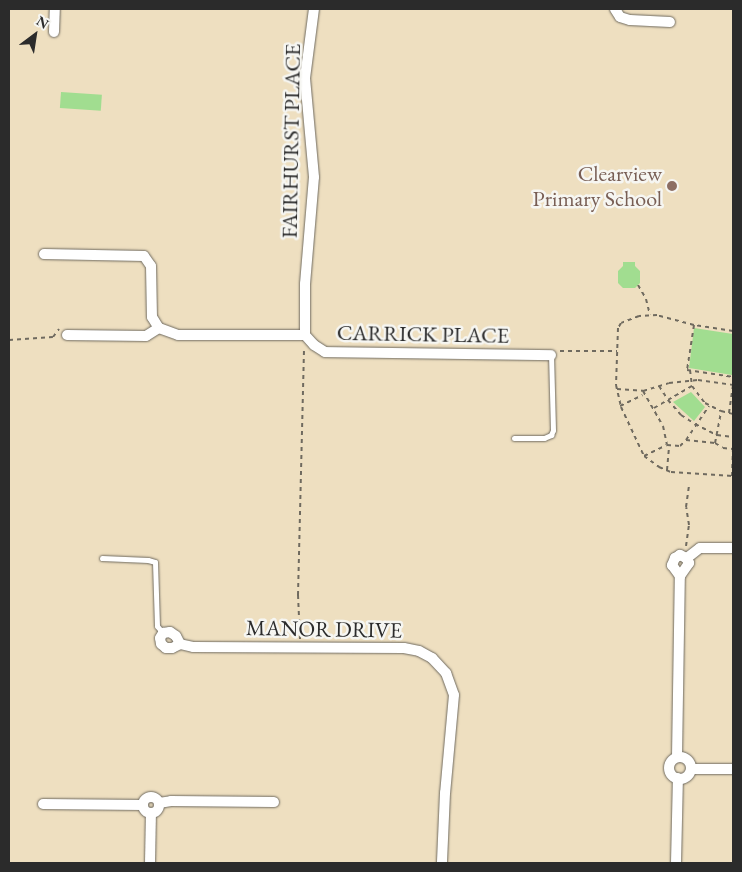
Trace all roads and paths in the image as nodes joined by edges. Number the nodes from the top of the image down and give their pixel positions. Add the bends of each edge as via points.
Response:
1 (55, 9) edge
2 (314, 9) edge
3 (615, 9) edge
4 (670, 22) dead end
5 (54, 32) dead end
6 (44, 254) dead end
7 (638, 286) dead end
8 (650, 315) junction
9 (694, 325) junction
10 (158, 328) junction
11 (733, 331) edge
12 (65, 332) joint
13 (305, 335) junction
14 (9, 340) edge
15 (618, 352) junction
16 (549, 354) junction
17 (690, 370) junction
18 (733, 377) edge
19 (691, 380) junction
20 (733, 385) edge
21 (659, 386) junction
22 (692, 386) junction
23 (617, 389) junction
24 (643, 391) junction
25 (644, 394) junction
26 (668, 400) junction
27 (620, 406) junction
28 (709, 406) junction
29 (654, 408) junction
30 (721, 411) junction
31 (729, 413) junction
32 (733, 414) edge
33 (695, 424) junction
34 (718, 435) junction
35 (514, 438) dead end
36 (733, 438) edge
37 (686, 440) junction
38 (715, 443) junction
39 (668, 446) junction
40 (733, 449) edge
41 (644, 456) junction
42 (667, 470) junction
43 (733, 476) edge
44 (689, 486) dead end
45 (733, 548) edge
46 (686, 555) junction
47 (102, 558) dead end
48 (163, 633) joint
49 (299, 646) junction
50 (677, 757) junction
51 (691, 769) junction
52 (733, 769) edge
53 (678, 778) junction
54 (274, 802) dead end
55 (159, 803) junction
56 (43, 804) dead end
57 (144, 805) junction
58 (151, 813) junction
59 (150, 863) edge
60 (442, 863) edge
61 (676, 863) edge

1 - 5 street
2 - 13 street, FAIRHURST PLACE via 305,78 314,176 305,284
3 - 4 street via 620,17 630,20
6 - 10 street via 144,256 150,262 152,317
7 - 8 path
8 - 9 path
8 - 15 path via 619,325
9 - 11 path
9 - 17 path via 687,370
10 - 12 street via 146,336
10 - 13 street via 178,335
12 - 14 path via 53,337
13 - 16 street, CARRICK PLACE via 325,352
13 - 49 path
15 - 16 path via 557,351
15 - 23 path
16 - 35 lane via 551,435
17 - 18 path
17 - 19 path
19 - 20 path
19 - 21 path
19 - 22 path
20 - 31 path
21 - 24 path
21 - 26 path
22 - 26 path
22 - 28 path
23 - 24 path
23 - 27 path
24 - 25 path
25 - 27 path
25 - 29 path
26 - 29 path
26 - 33 path via 681,415
27 - 41 path
28 - 30 path
28 - 33 path
29 - 39 path via 664,426
30 - 31 path
30 - 34 path
31 - 32 path
33 - 34 path
33 - 37 path
34 - 36 path
34 - 38 path
36 - 40 path
37 - 38 path
37 - 39 path via 680,446
38 - 40 path
39 - 41 path
39 - 42 path
40 - 43 path
41 - 42 path
42 - 43 path
44 - 46 path
45 - 46 street via 700,548
46 - 50 street via 688,566 680,576
47 - 48 lane via 155,562 157,626
48 - 49 street, MANOR DRIVE via 160,641 163,646 172,648 180,644 193,647
49 - 60 street, MANOR DRIVE via 411,649 432,658 446,673 453,687 454,703 444,793
50 - 51 street via 688,760
50 - 53 street via 669,768
51 - 52 street
51 - 53 street via 687,776
53 - 61 street
54 - 55 street
55 - 57 street via 151,797 145,800
55 - 58 street via 157,811
56 - 57 street
57 - 58 street via 145,810
58 - 59 street

